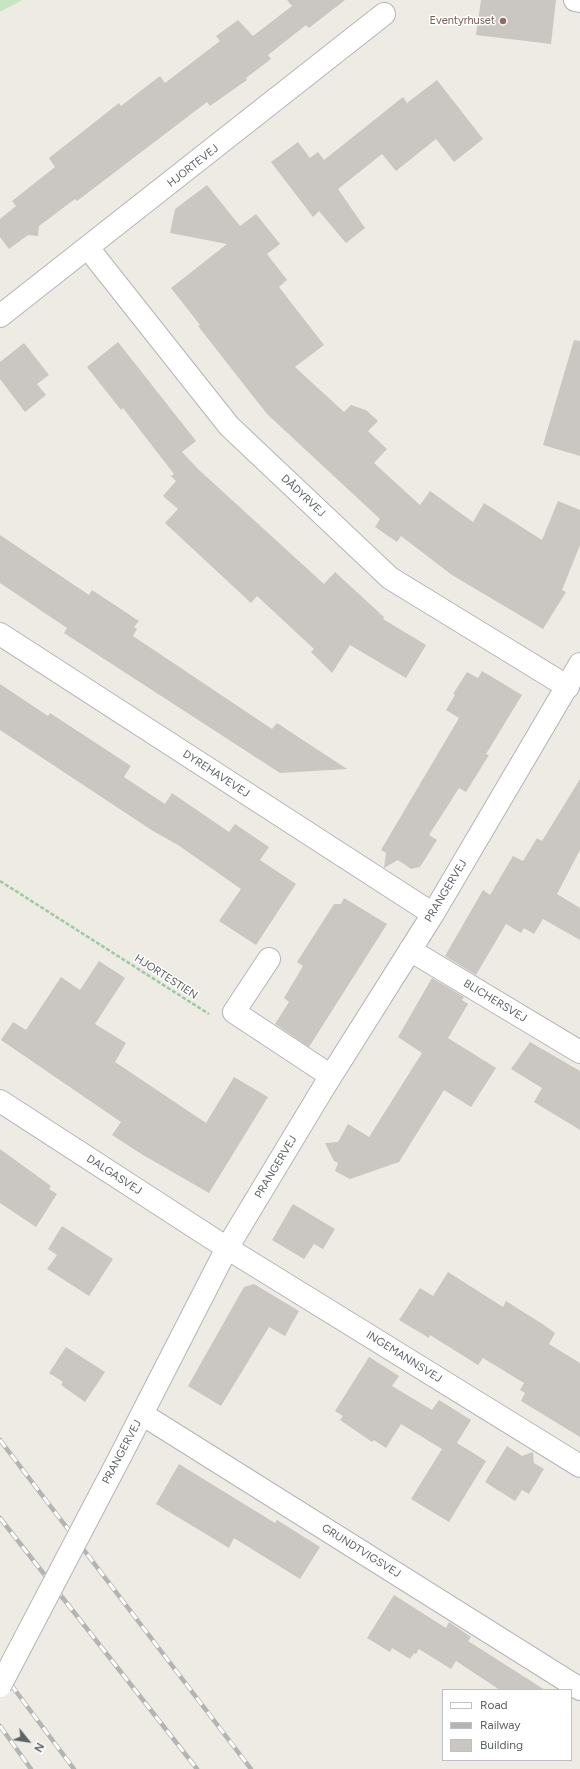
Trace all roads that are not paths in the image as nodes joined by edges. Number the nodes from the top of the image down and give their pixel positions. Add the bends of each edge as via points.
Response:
1 (575, 0) edge
2 (580, 1) edge
3 (384, 14) dead end
4 (88, 248) junction
5 (0, 316) edge
6 (0, 634) edge
7 (580, 664) edge
8 (568, 687) junction
9 (433, 914) junction
10 (410, 950) junction
11 (269, 959) dead end
12 (580, 1052) edge
13 (331, 1076) junction
14 (0, 1101) edge
15 (227, 1248) junction
16 (142, 1414) junction
17 (580, 1466) edge
18 (0, 1686) edge
19 (580, 1689) edge

1 - 2 street
3 - 4 street, HJORTEVEJ
4 - 5 street, HJORTEVEJ
4 - 8 street, DÅDYRVEJ via 229,426 390,578
6 - 9 street, DYREHAVEVEJ
7 - 8 street, PRANGERVEJ
8 - 9 street, PRANGERVEJ
9 - 10 street, PRANGERVEJ
10 - 12 street, BLICHERSVEJ
10 - 13 street, PRANGERVEJ
11 - 13 street via 234,1012
13 - 15 street, PRANGERVEJ
14 - 15 street, DALGASVEJ
15 - 16 street, PRANGERVEJ
15 - 17 street, INGEMANNSVEJ
16 - 18 street, PRANGERVEJ, bridge
16 - 19 street, GRUNDTVIGSVEJ

